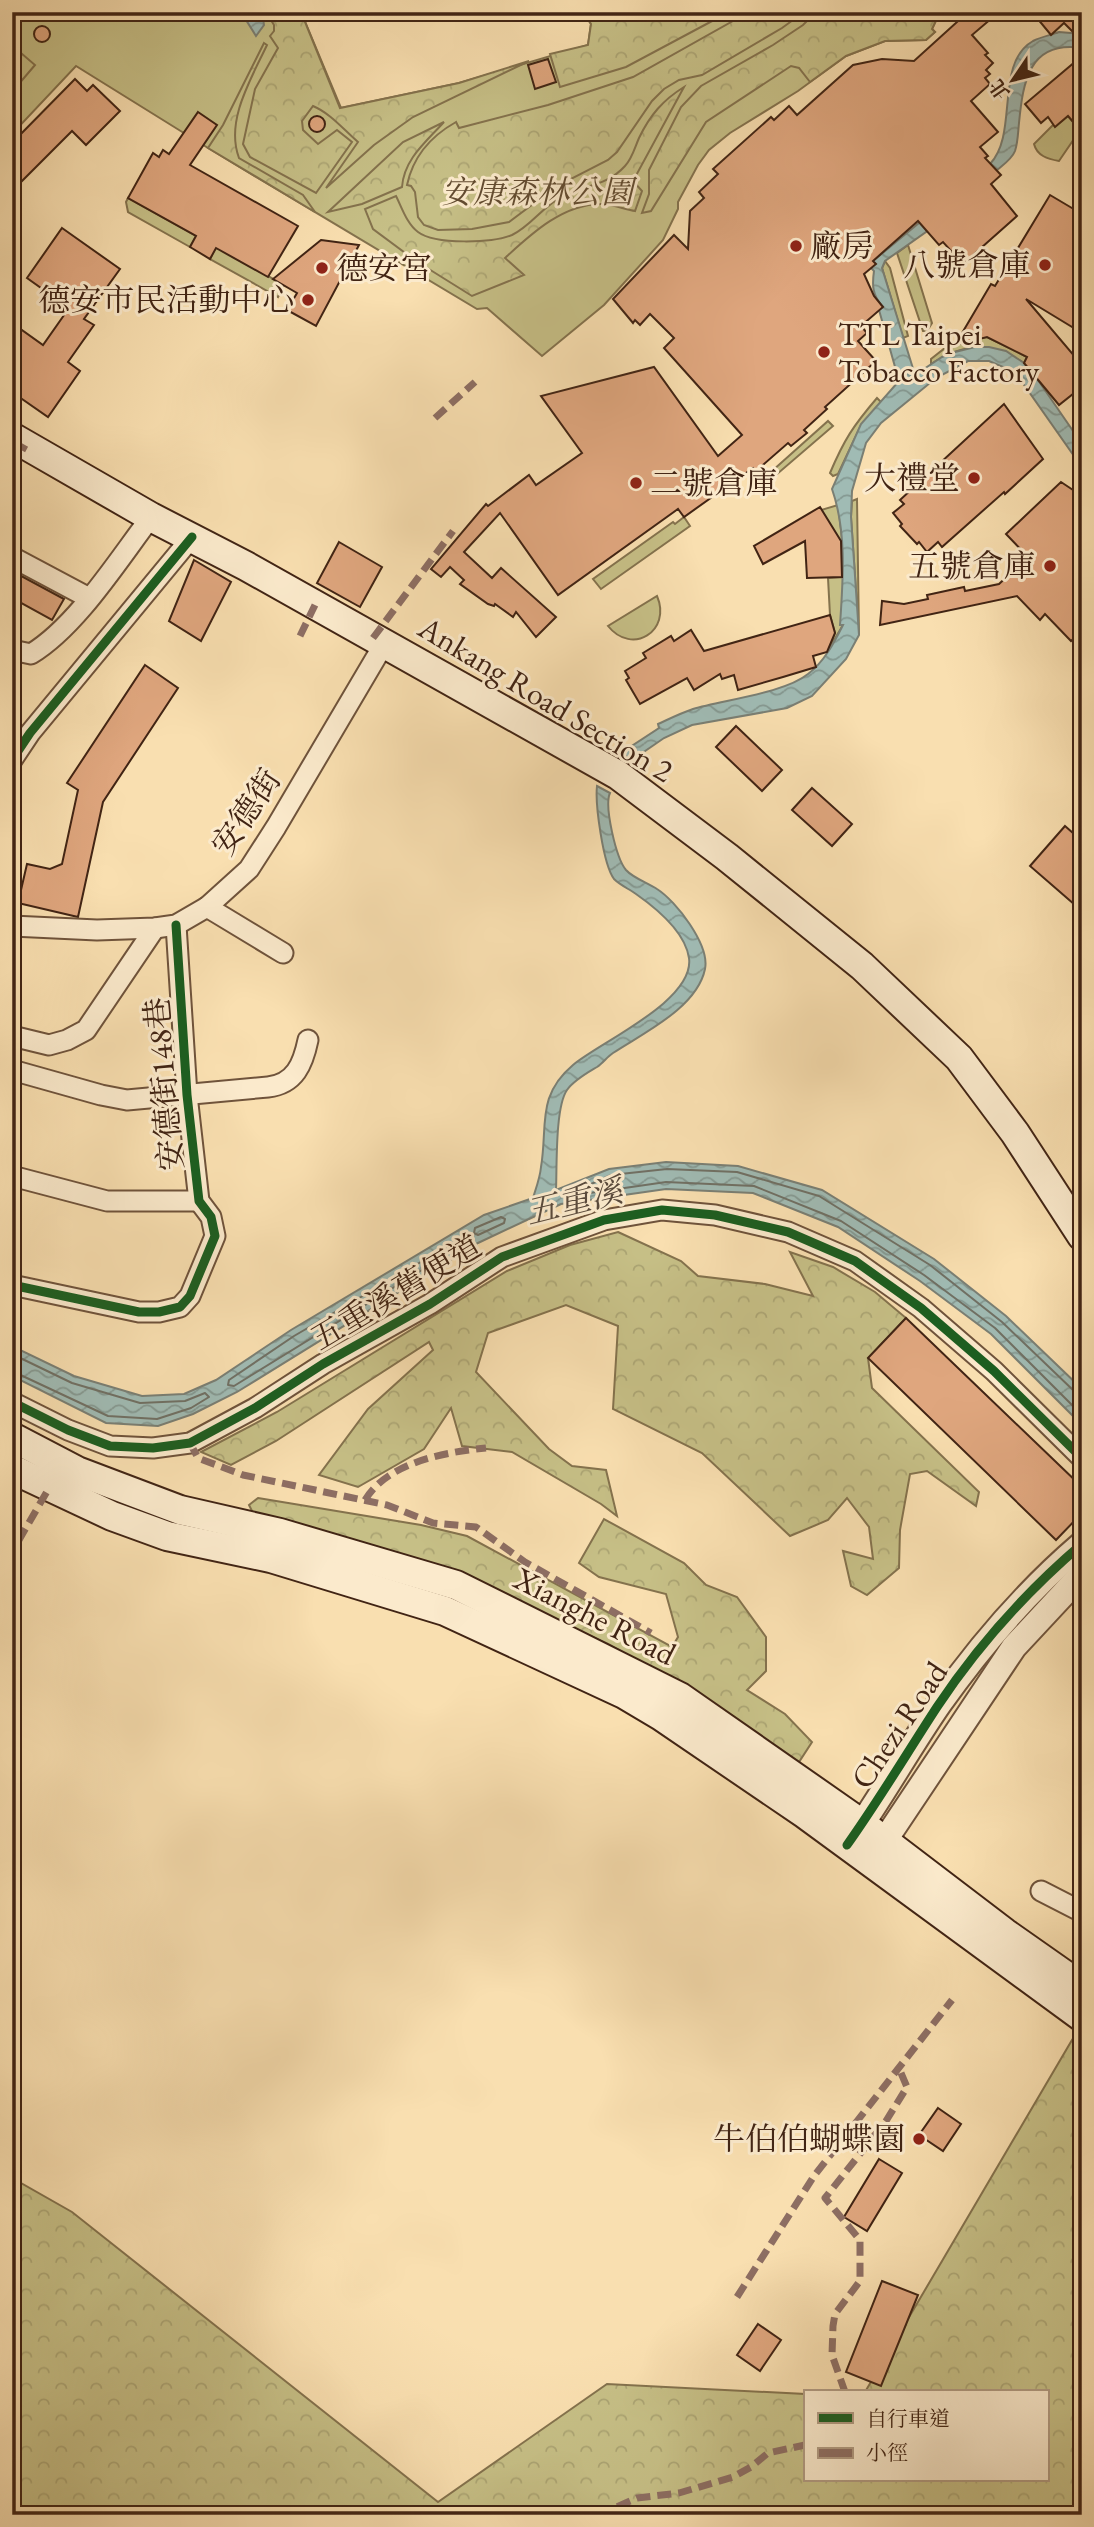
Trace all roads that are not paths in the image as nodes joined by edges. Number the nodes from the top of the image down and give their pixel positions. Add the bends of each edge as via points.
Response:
1 (12, 437) edge
2 (151, 517) junction
3 (192, 537) junction
4 (12, 556) edge
5 (89, 598) junction
6 (384, 644) junction
7 (12, 650) edge
8 (12, 760) edge
9 (207, 906) junction
10 (176, 925) junction
11 (12, 926) edge
12 (155, 928) junction
13 (283, 953) dead end
14 (12, 1036) edge
15 (308, 1040) dead end
16 (12, 1070) edge
17 (187, 1095) junction
18 (12, 1176) edge
19 (199, 1201) junction
20 (1082, 1236) edge
21 (12, 1285) edge
22 (12, 1402) edge
23 (12, 1437) edge
24 (1082, 1458) edge
25 (12, 1469) edge
26 (1082, 1544) edge
27 (1082, 1574) edge
28 (855, 1835) junction
29 (877, 1852) junction
30 (1041, 1891) dead end
31 (1082, 1912) edge
32 (1082, 1987) edge
33 (1082, 2017) edge

1 - 2 main road, Ankang Road Section 2
2 - 3 main road, Ankang Road Section 2
2 - 5 street
3 - 6 main road, Ankang Road Section 2
3 - 8 street
4 - 5 street
5 - 7 street via 50,642 31,654
6 - 9 street, 安德街 via 249,869
6 - 20 main road, Ankang Road Section 2 via 618,775 862,966 959,1058
9 - 10 street, 安德街
9 - 13 street
10 - 12 street, 安德街
10 - 17 street, 安德街148巷
11 - 12 street, 安德街
12 - 14 street via 86,1030 49,1045
15 - 17 street via 302,1064 281,1085
16 - 17 street via 127,1100
17 - 19 street, 安德街148巷
18 - 19 street via 107,1200
19 - 21 street, 安德街148巷 via 211,1217 215,1236 190,1296 180,1307 139,1312
22 - 24 street, 五重溪舊便道 via 110,1446 153,1448 190,1443 430,1304 502,1257 604,1220 663,1210 715,1215 788,1232 855,1261 921,1308 994,1371
23 - 28 main road, Xianghe Road via 77,1471 180,1510 293,1537 456,1585 680,1697
25 - 28 main road, Xianghe Road via 167,1536 271,1558 445,1611 624,1694
26 - 28 street, Chezi Road via 996,1629 939,1704
27 - 29 street, Chezi Road via 1014,1647
28 - 29 main road, Xianghe Road
29 - 32 main road, Xianghe Road
29 - 33 main road, Xianghe Road
30 - 31 street

